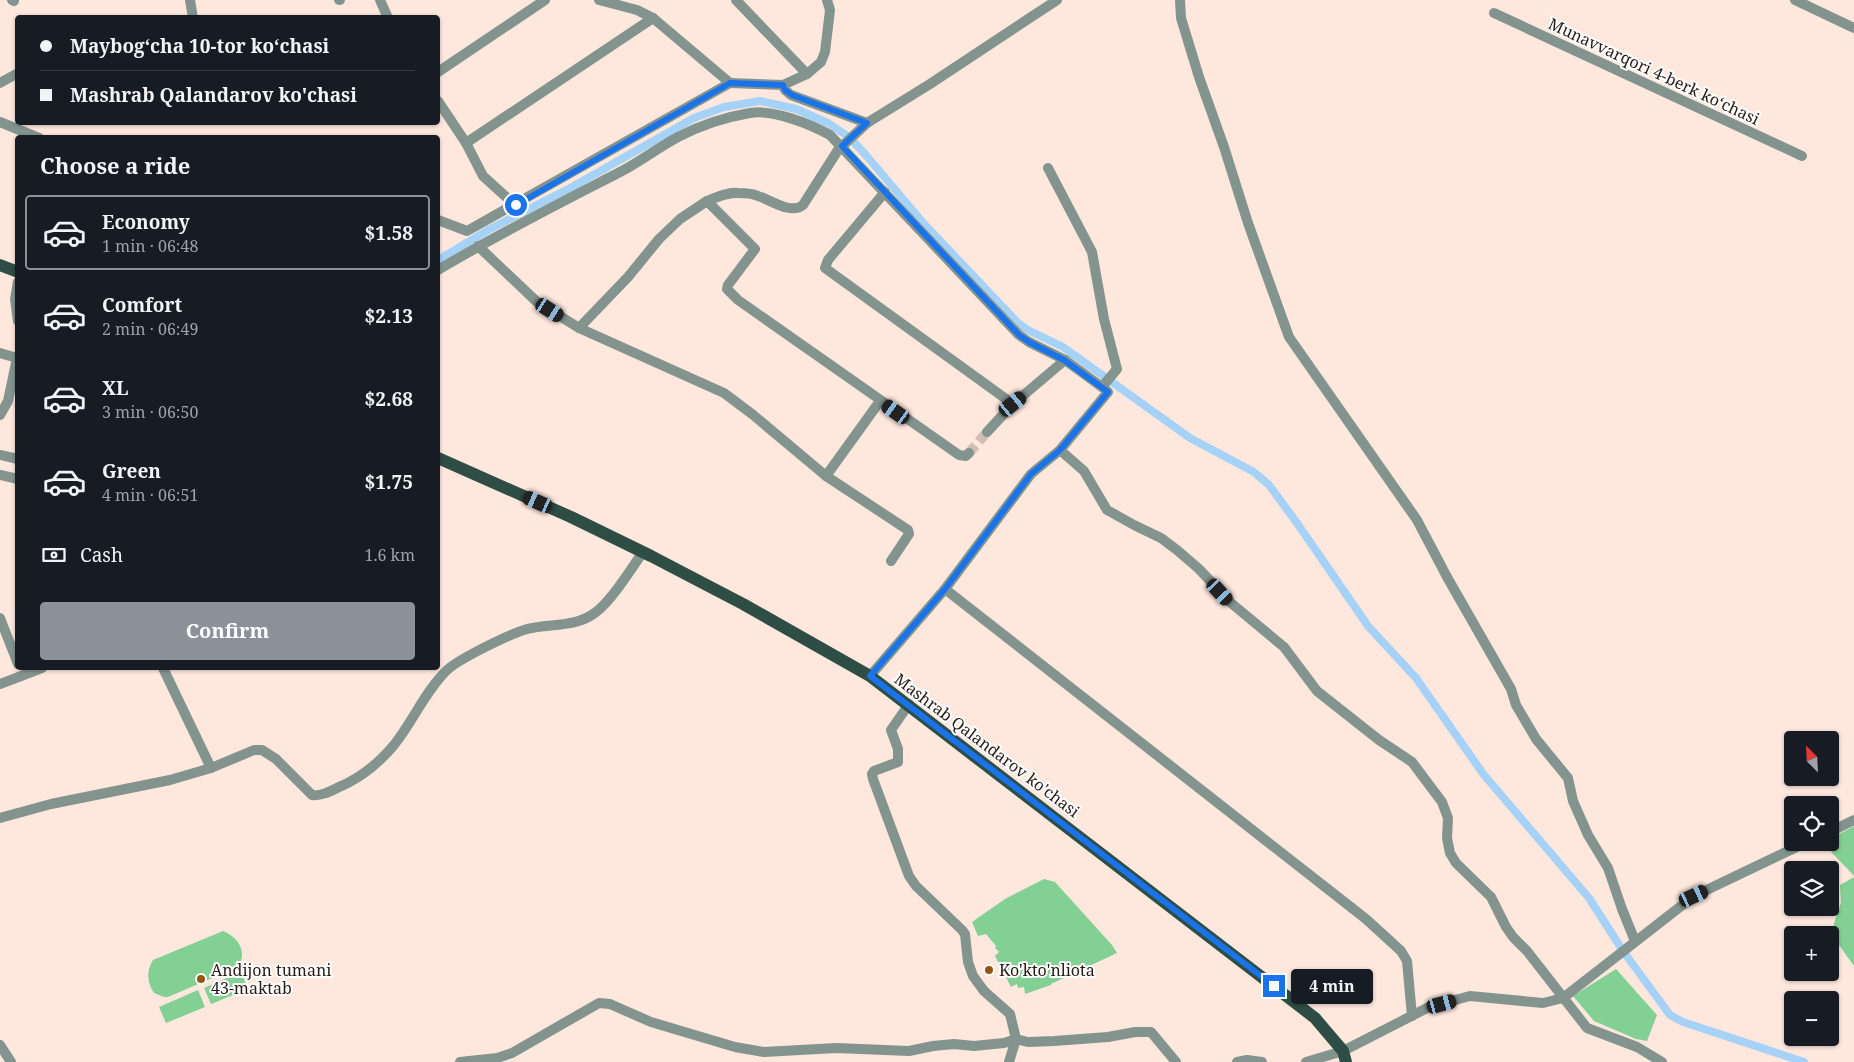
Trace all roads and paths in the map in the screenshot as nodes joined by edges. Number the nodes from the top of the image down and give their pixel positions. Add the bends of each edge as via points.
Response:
1 (190, 0) edge
2 (380, 0) edge
3 (545, 0) edge
4 (599, 0) edge
5 (736, 0) edge
6 (827, 0) edge
7 (1057, 0) edge
8 (1180, 0) edge
9 (1795, 0) edge
10 (1494, 13) dead end
11 (192, 15) edge
12 (387, 15) edge
13 (653, 18) junction
14 (1854, 28) edge
15 (440, 71) edge
16 (807, 74) junction
17 (15, 75) edge
18 (0, 83) edge
19 (730, 83) junction
20 (783, 85) junction
21 (440, 104) edge
22 (0, 122) edge
23 (866, 124) junction
24 (32, 135) edge
25 (466, 143) junction
26 (844, 144) junction
27 (1802, 156) dead end
28 (1048, 168) dead end
29 (885, 192) junction
30 (707, 201) junction
31 (516, 205) junction
32 (440, 221) edge
33 (478, 246) junction
34 (0, 265) edge
35 (440, 269) edge
36 (15, 271) edge
37 (579, 328) junction
38 (0, 353) edge
39 (15, 357) edge
40 (1064, 360) junction
41 (15, 368) edge
42 (1103, 386) junction
43 (880, 401) junction
44 (1013, 404) junction
45 (0, 415) edge
46 (986, 432) tunnel mouth
47 (1060, 450) junction
48 (969, 453) dead end
49 (0, 455) edge
50 (15, 458) edge
51 (440, 459) edge
52 (0, 475) edge
53 (826, 476) junction
54 (15, 478) edge
55 (643, 552) junction
56 (891, 561) dead end
57 (945, 589) junction
58 (0, 618) edge
59 (15, 658) edge
60 (18, 670) edge
61 (165, 670) edge
62 (870, 676) junction
63 (0, 684) edge
64 (909, 704) junction
65 (211, 768) junction
66 (0, 818) edge
67 (1854, 820) edge
68 (1839, 828) edge
69 (1789, 851) edge
70 (1635, 941) junction
71 (1563, 998) junction
72 (1412, 1016) junction
73 (1016, 1039) junction
74 (0, 1046) edge
75 (1344, 1056) edge
76 (11, 1062) edge
77 (464, 1062) edge
78 (1009, 1062) edge
79 (1176, 1062) edge
80 (1237, 1062) edge
81 (1262, 1062) edge
82 (1306, 1062) edge
83 (1662, 1062) edge

1 - 11 street
2 - 12 street
3 - 15 street
4 - 13 street
5 - 16 street
6 - 16 street via 830,10 825,52 821,62
7 - 23 street
8 - 70 street via 1181,18 1199,77 1289,337 1417,520 1511,689 1516,705 1536,738 1568,778 1573,801 1608,868
9 - 14 street
10 - 27 street, Munavvarqori 4-berk koʻchasi
13 - 19 street
13 - 25 street
16 - 20 street
17 - 18 street
19 - 20 street
19 - 31 street
20 - 23 street via 792,95
21 - 25 street
22 - 24 street
23 - 26 street
25 - 31 street via 483,176
26 - 29 street
26 - 30 street via 799,208 776,204 756,195 735,193
26 - 33 street via 814,127 765,113 714,122 679,136 626,168
28 - 42 street via 1092,252 1117,369
29 - 40 street via 1019,335
29 - 44 street via 838,247 825,268
30 - 37 street via 680,219 659,239
30 - 43 street via 755,249 728,285 728,292
31 - 32 street via 467,231
33 - 35 street
33 - 37 street via 536,301
34 - 36 main road
37 - 53 street via 724,394
38 - 39 street
40 - 42 street
40 - 44 street
41 - 45 street via 8,401
42 - 47 street via 1108,392
43 - 48 street via 959,456
43 - 53 street
44 - 46 street
47 - 57 street via 1031,474
47 - 71 street via 1084,472 1107,510 1177,550 1230,603 1284,647 1317,691 1412,762 1442,802 1448,818 1450,853 1456,864 1491,897 1513,937
49 - 50 street
51 - 55 main road, Mashrab Qalandarov ko'chasi
52 - 54 street
53 - 56 street via 908,530 909,534
55 - 62 main road, Mashrab Qalandarov ko'chasi
55 - 65 street via 597,612 575,622 528,629 465,658 447,670 394,744 372,768 342,786 324,794 312,794 262,750 254,750
57 - 62 street
57 - 72 street via 1366,919 1401,951 1407,961
58 - 59 street
60 - 63 street
61 - 65 street
62 - 64 main road, Mashrab Qalandarov ko'chasi
64 - 73 street via 890,730 898,749 898,762 874,771 873,779 909,876 965,934 973,976 984,991 1010,1014
64 - 75 main road, Mashrab Qalandarov ko'chasi via 1300,1006 1314,1018
65 - 66 street
67 - 68 street
69 - 70 street via 1694,896
70 - 71 street
71 - 72 street via 1543,1003 1470,996 1429,1007
71 - 83 street via 1587,1028
72 - 75 street
73 - 77 street via 1004,1043 954,1044 909,1050 836,1048 764,1052 735,1047 651,1022 599,1002 512,1053
73 - 78 street
73 - 79 street via 1054,1041 1152,1032
74 - 76 street
75 - 82 street
80 - 81 street

